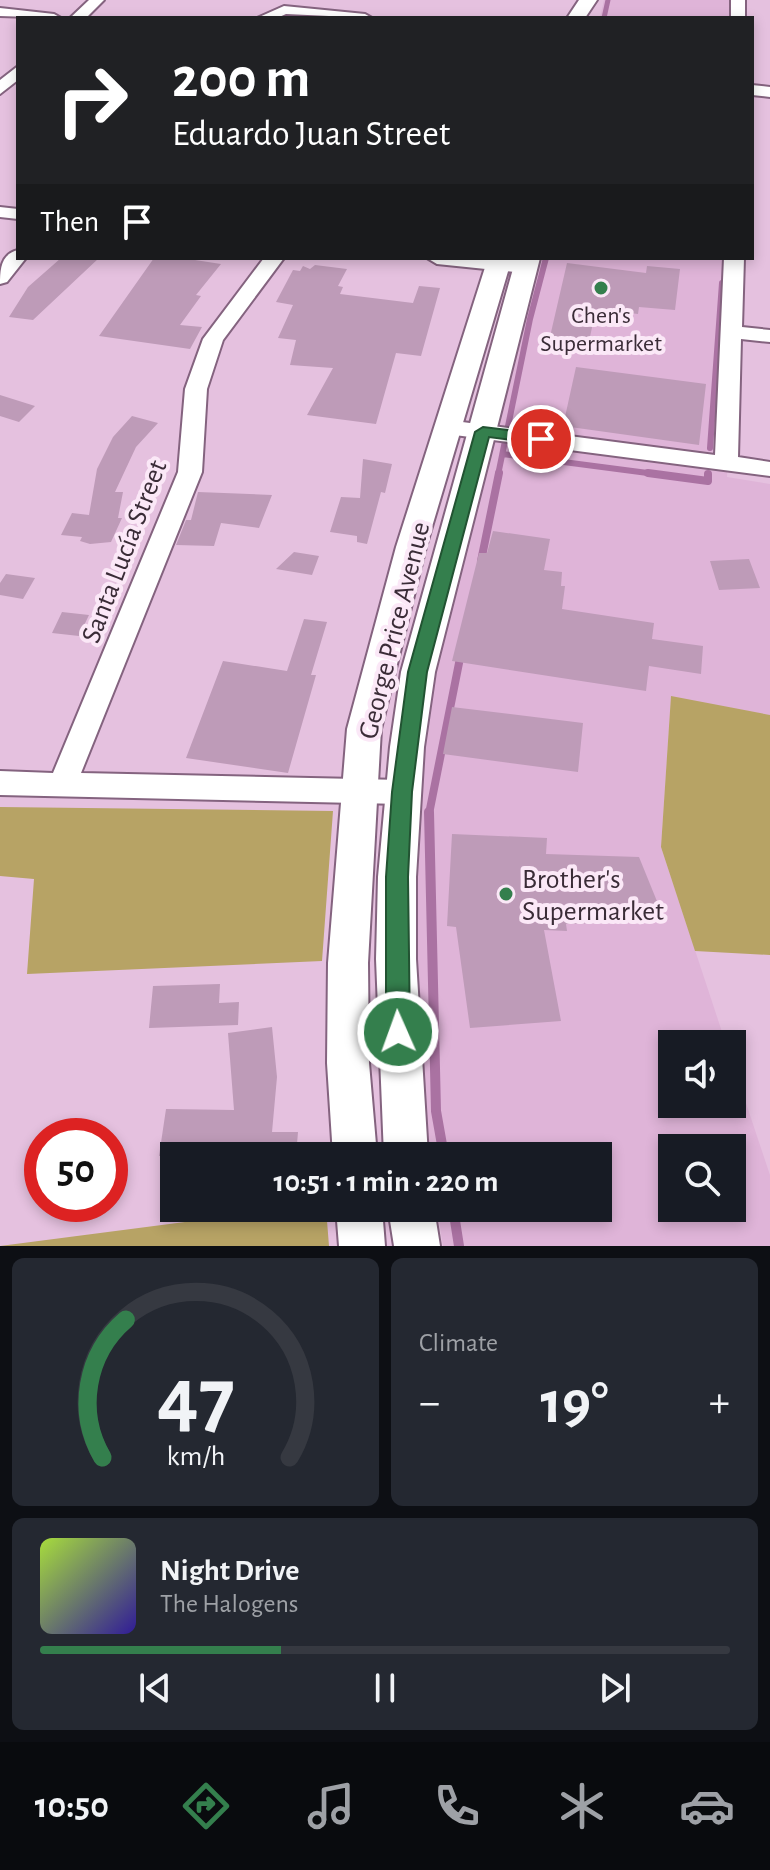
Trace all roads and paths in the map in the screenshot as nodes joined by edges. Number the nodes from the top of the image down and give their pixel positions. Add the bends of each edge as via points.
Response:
1 (97, 0) edge
2 (330, 6) edge
3 (0, 12) edge
4 (36, 16) edge
5 (79, 16) edge
6 (269, 16) edge
7 (359, 16) edge
8 (16, 258) edge
9 (272, 260) edge
10 (475, 260) edge
11 (734, 260) edge
12 (513, 262) edge
13 (0, 278) edge
14 (732, 332) junction
15 (770, 336) edge
16 (447, 427) junction
17 (483, 432) junction
18 (726, 463) junction
19 (770, 469) edge
20 (0, 783) edge
21 (62, 785) junction
22 (361, 789) junction
23 (402, 792) junction
24 (354, 1142) edge
25 (405, 1142) edge
26 (360, 1222) edge
27 (413, 1222) edge
28 (362, 1246) edge
29 (417, 1246) edge

1 - 5 street
2 - 6 street
2 - 7 street
3 - 4 street
8 - 13 street
9 - 21 street, Santa Lucía Street via 213,339 196,389 190,472
10 - 12 street
11 - 14 street
12 - 16 main road, George Price Avenue
12 - 17 main road, George Price Avenue
14 - 15 street
14 - 18 street
16 - 17 street
16 - 22 main road, George Price Avenue via 376,675 364,729
17 - 18 street
17 - 23 main road, George Price Avenue via 418,672
18 - 19 street
20 - 21 street
21 - 22 street
22 - 23 street
22 - 24 main road, George Price Avenue via 348,963
23 - 25 main road, George Price Avenue via 396,959
26 - 28 main road
27 - 29 main road

